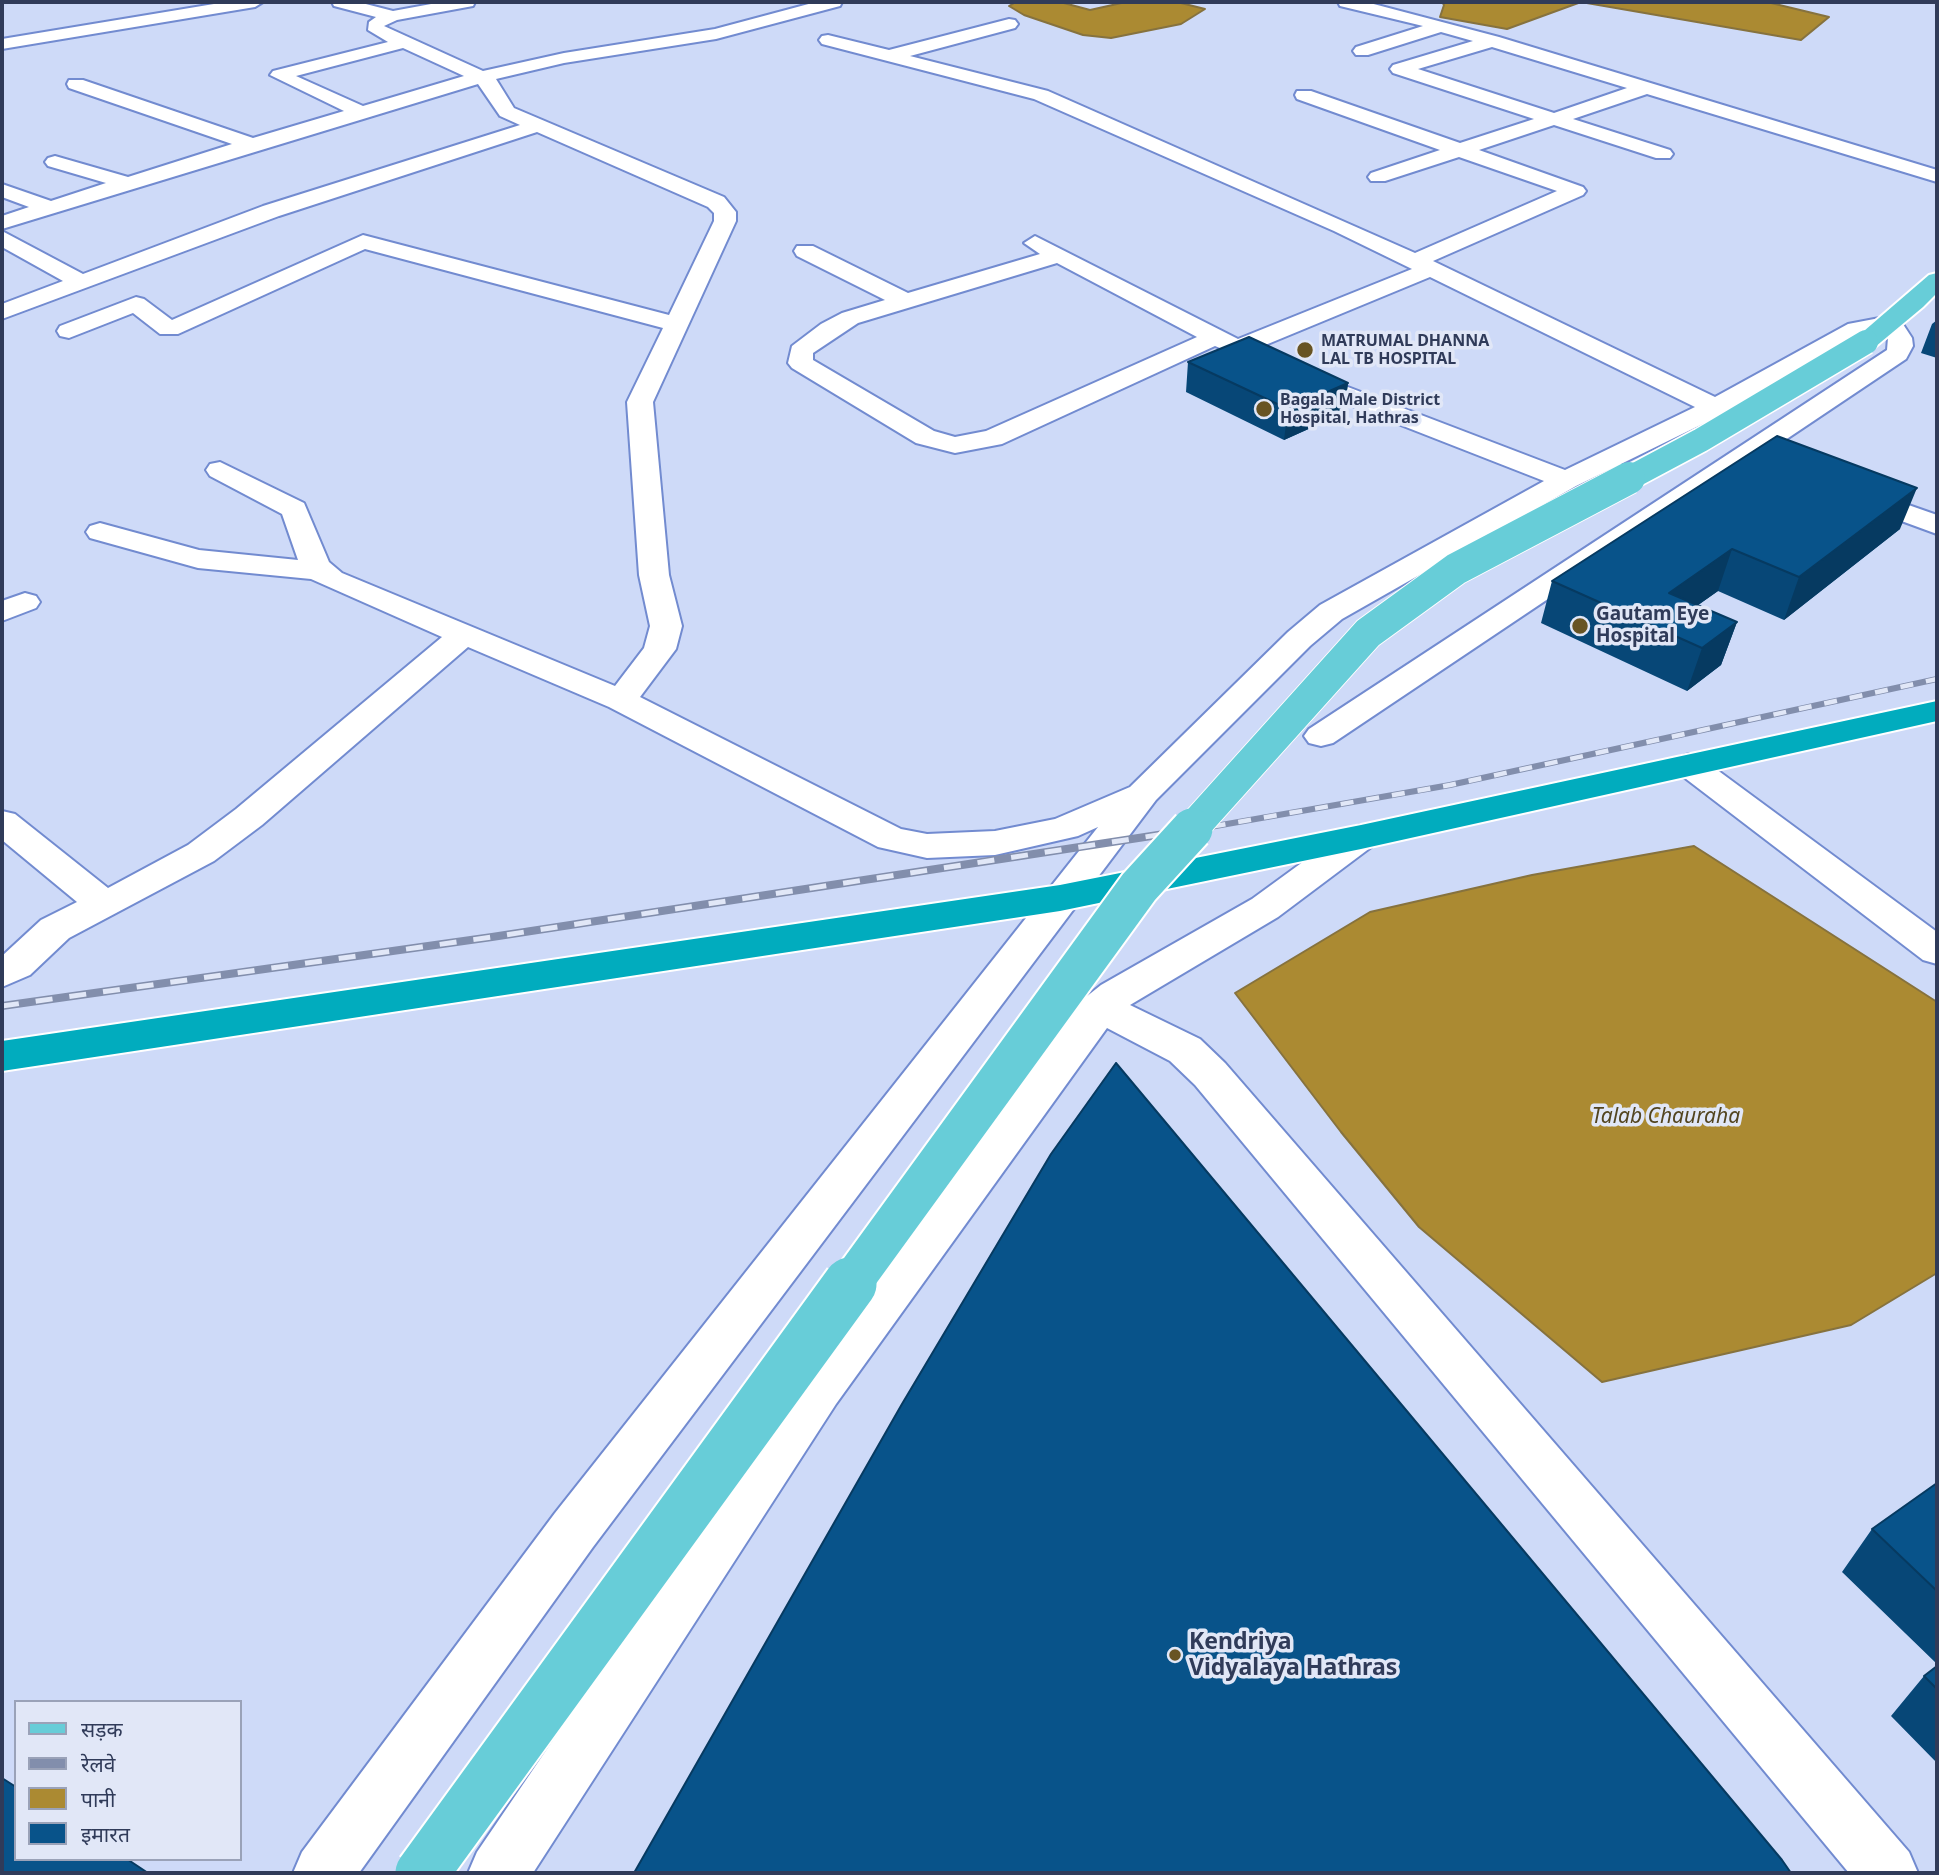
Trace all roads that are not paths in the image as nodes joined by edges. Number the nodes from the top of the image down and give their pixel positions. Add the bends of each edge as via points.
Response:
1 (256, 2) edge
2 (467, 2) edge
3 (834, 2) edge
4 (1346, 2) edge
5 (349, 3) edge
6 (393, 16) junction
7 (1009, 24) dead end
8 (1441, 26) junction
9 (828, 40) dead end
10 (1493, 41) junction
11 (404, 43) junction
12 (2, 44) edge
13 (1362, 51) dead end
14 (890, 56) junction
15 (481, 77) junction
16 (76, 84) dead end
17 (1647, 88) junction
18 (1304, 95) dead end
19 (361, 112) junction
20 (1552, 119) junction
21 (536, 126) junction
22 (251, 144) junction
23 (1461, 150) junction
24 (1663, 154) dead end
25 (55, 162) dead end
26 (1937, 176) edge
27 (1378, 177) dead end
28 (127, 183) junction
29 (2, 190) edge
30 (51, 208) junction
31 (2, 223) edge
32 (2, 238) edge
33 (1026, 239) dead end
34 (805, 251) dead end
35 (1058, 256) junction
36 (1423, 265) junction
37 (1937, 279) edge
38 (79, 281) junction
39 (905, 301) junction
40 (2, 312) edge
41 (675, 324) junction
42 (69, 331) dead end
43 (1878, 332) junction
44 (1226, 342) junction
45 (1716, 407) junction
46 (220, 470) dead end
47 (1566, 480) junction
48 (1835, 487) edge
49 (1937, 525) edge
50 (100, 532) dead end
51 (319, 570) junction
52 (463, 635) junction
53 (621, 700) junction
54 (1937, 711) edge
55 (1321, 736) dead end
56 (1689, 765) junction
57 (1144, 792) junction
58 (2, 822) edge
59 (1361, 837) junction
60 (1060, 898) junction
61 (105, 905) junction
62 (1937, 951) edge
63 (2, 973) edge
64 (1100, 1007) junction
65 (2, 1056) edge
66 (323, 1873) edge
67 (422, 1873) edge
68 (498, 1873) edge
69 (1888, 1873) edge

1 - 12 street
2 - 6 street
3 - 15 street via 716,34
4 - 8 street
5 - 6 street
6 - 11 street via 374,26
7 - 14 street
8 - 10 street
8 - 13 street
9 - 14 street
10 - 17 street
10 - 20 street via 1399,69
11 - 15 street
11 - 19 street via 279,75
14 - 36 street via 1041,95
15 - 19 street
15 - 21 street via 490,83 507,113
16 - 22 street
17 - 20 street
17 - 26 street
18 - 23 street
19 - 22 street
20 - 23 street
20 - 24 street
21 - 38 street via 271,211
21 - 41 street via 722,207 726,221
22 - 28 street
23 - 27 street
23 - 36 street via 1576,191
25 - 28 street
28 - 30 street
29 - 30 street
30 - 31 street
32 - 38 street
33 - 35 street
34 - 39 street
35 - 39 street
35 - 44 street
36 - 44 street
36 - 45 street
37 - 43 main road
38 - 40 street
39 - 44 street via 830,329 802,351 801,363 925,436 955,445 993,438
41 - 42 street via 363,242 169,329 136,304
41 - 53 street via 640,402 654,575 666,625 660,649
43 - 45 street via 1857,329
43 - 55 street via 1900,338 1897,354 1759,458
43 - 67 main road, bridge via 1701,440 1457,569 1368,634 1139,887
44 - 47 street via 1274,367
45 - 47 street
46 - 51 street via 294,509
47 - 57 street via 1331,612
48 - 49 street
50 - 51 street via 198,559
51 - 52 street
52 - 53 street
52 - 61 street via 201,853
53 - 57 street via 891,839 909,844 995,843 1054,831
54 - 56 highway
56 - 59 highway
56 - 62 street
57 - 60 street
58 - 61 street
59 - 60 highway
59 - 64 street via 1265,908
60 - 65 highway
60 - 66 street via 574,1530
61 - 63 street via 55,929
64 - 68 street via 819,1389
64 - 69 street via 1185,1050 1210,1074

